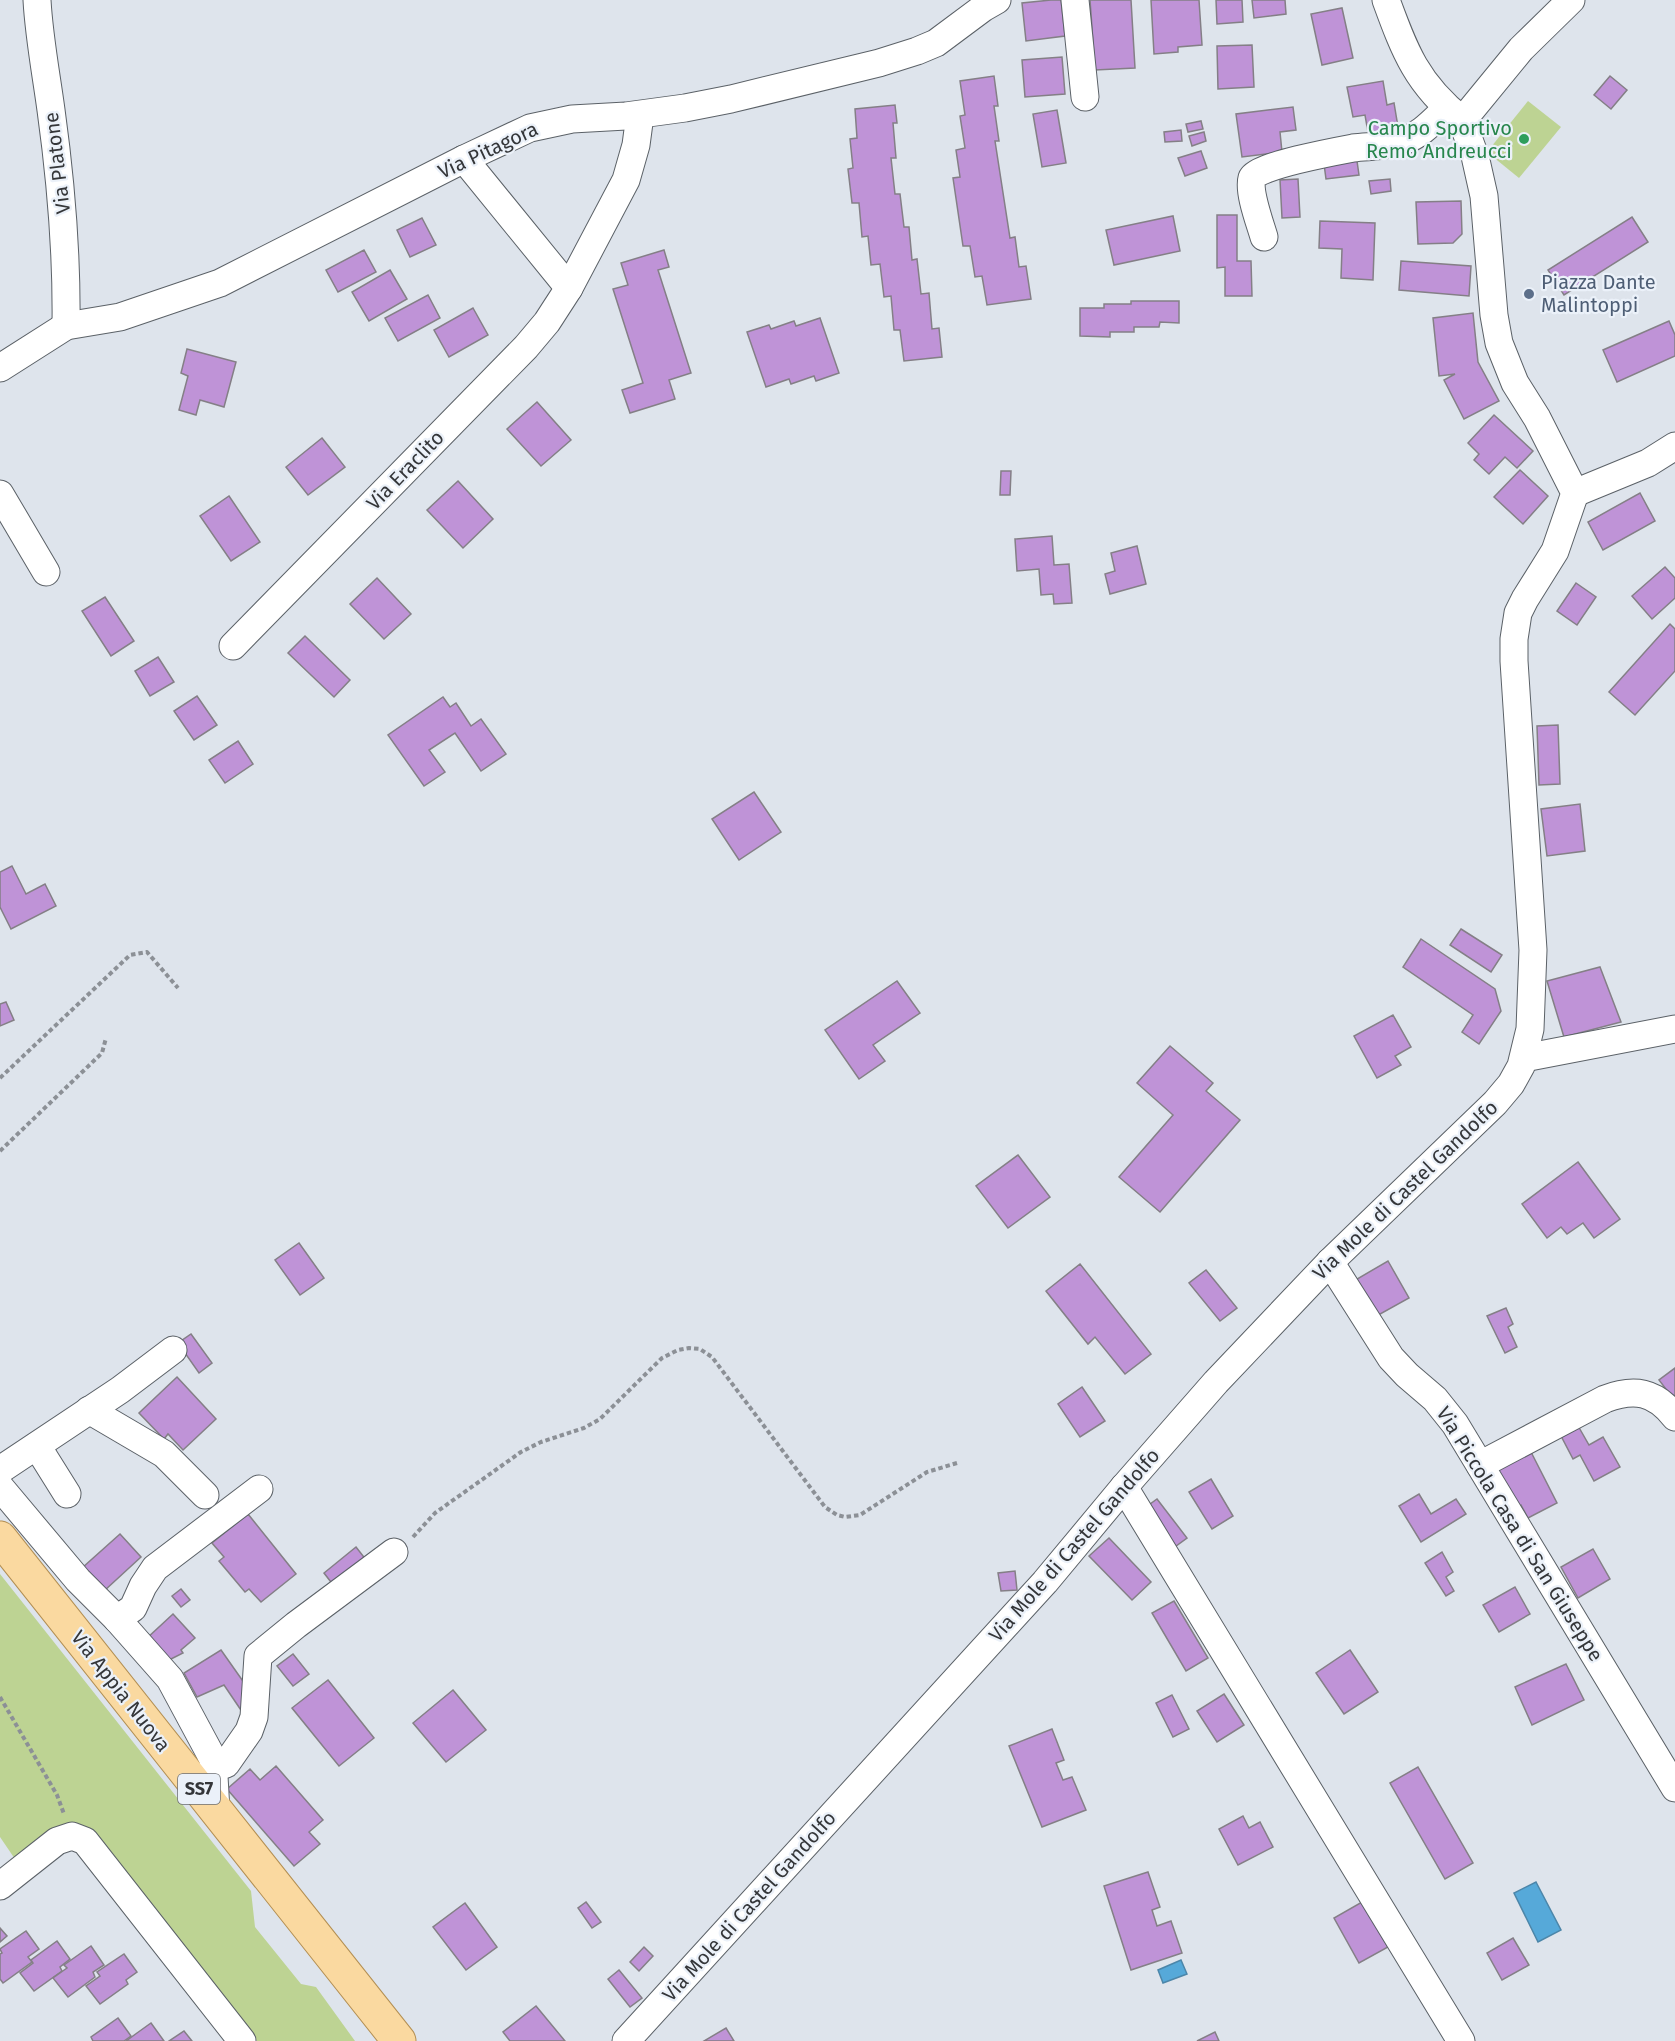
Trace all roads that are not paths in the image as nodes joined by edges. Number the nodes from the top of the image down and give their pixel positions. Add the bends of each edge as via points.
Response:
1 (37, 0) edge
2 (997, 0) edge
3 (1075, 0) edge
4 (1386, 0) edge
5 (1571, 0) edge
6 (1084, 98) dead end
7 (1455, 114) junction
8 (640, 115) junction
9 (464, 159) junction
10 (1264, 237) dead end
11 (569, 288) junction
12 (66, 326) junction
13 (0, 368) edge
14 (1675, 446) edge
15 (1575, 493) junction
16 (0, 494) edge
17 (46, 572) dead end
18 (234, 646) dead end
19 (1675, 1029) edge
20 (1524, 1058) junction
21 (1330, 1262) junction
22 (173, 1350) dead end
23 (89, 1410) junction
24 (1675, 1417) edge
25 (37, 1446) junction
26 (1480, 1465) junction
27 (0, 1470) edge
28 (0, 1486) edge
29 (1124, 1486) junction
30 (259, 1489) dead end
31 (67, 1494) dead end
32 (206, 1495) dead end
33 (0, 1538) edge
34 (394, 1552) road end
35 (117, 1619) junction
36 (214, 1768) junction
37 (1675, 1788) edge
38 (216, 1811) junction
39 (0, 1886) edge
40 (242, 2041) edge
41 (399, 2041) edge
42 (626, 2041) edge
43 (1461, 2041) edge

1 - 12 street, Via Platone via 63,210
2 - 8 street, Via Pitagora via 936,43 909,54 731,99
3 - 6 street
4 - 7 street via 1416,70 1430,91
5 - 7 street
7 - 10 street via 1400,142 1353,148 1258,171 1251,183
7 - 15 street via 1474,156 1484,196 1499,343 1519,390
8 - 9 street, Via Pitagora via 544,123
8 - 11 street, Via Eraclito via 626,180
9 - 11 street
9 - 12 street, Via Pitagora via 220,283 120,317
11 - 18 street, Via Eraclito via 526,347
12 - 13 street, Via Pitagora
14 - 15 street via 1648,463
15 - 20 street, Via Mole di Castel Gandolfo via 1555,551 1521,605 1514,639 1533,950 1530,1029
16 - 17 street
19 - 20 street
20 - 21 street, Via Mole di Castel Gandolfo via 1495,1103
21 - 26 street, Via Piccola Casa di San Giuseppe via 1391,1358 1442,1406
21 - 29 street, Via Mole di Castel Gandolfo
22 - 23 street
23 - 25 street
23 - 32 street via 164,1454
24 - 26 street via 1652,1396 1618,1394
25 - 27 street
25 - 31 street
26 - 37 street, Via Piccola Casa di San Giuseppe
28 - 35 street via 78,1580
29 - 42 street, Via Mole di Castel Gandolfo via 1045,1582
29 - 43 street
30 - 35 street via 155,1568 133,1608
33 - 38 main road, Via Appia Nuova / SS7
34 - 36 street via 258,1656 254,1717 249,1731 226,1764
35 - 36 street via 170,1679 198,1728
36 - 38 street
38 - 41 main road, Via Appia Nuova / SS7
39 - 40 street via 57,1841 72,1836 85,1841

